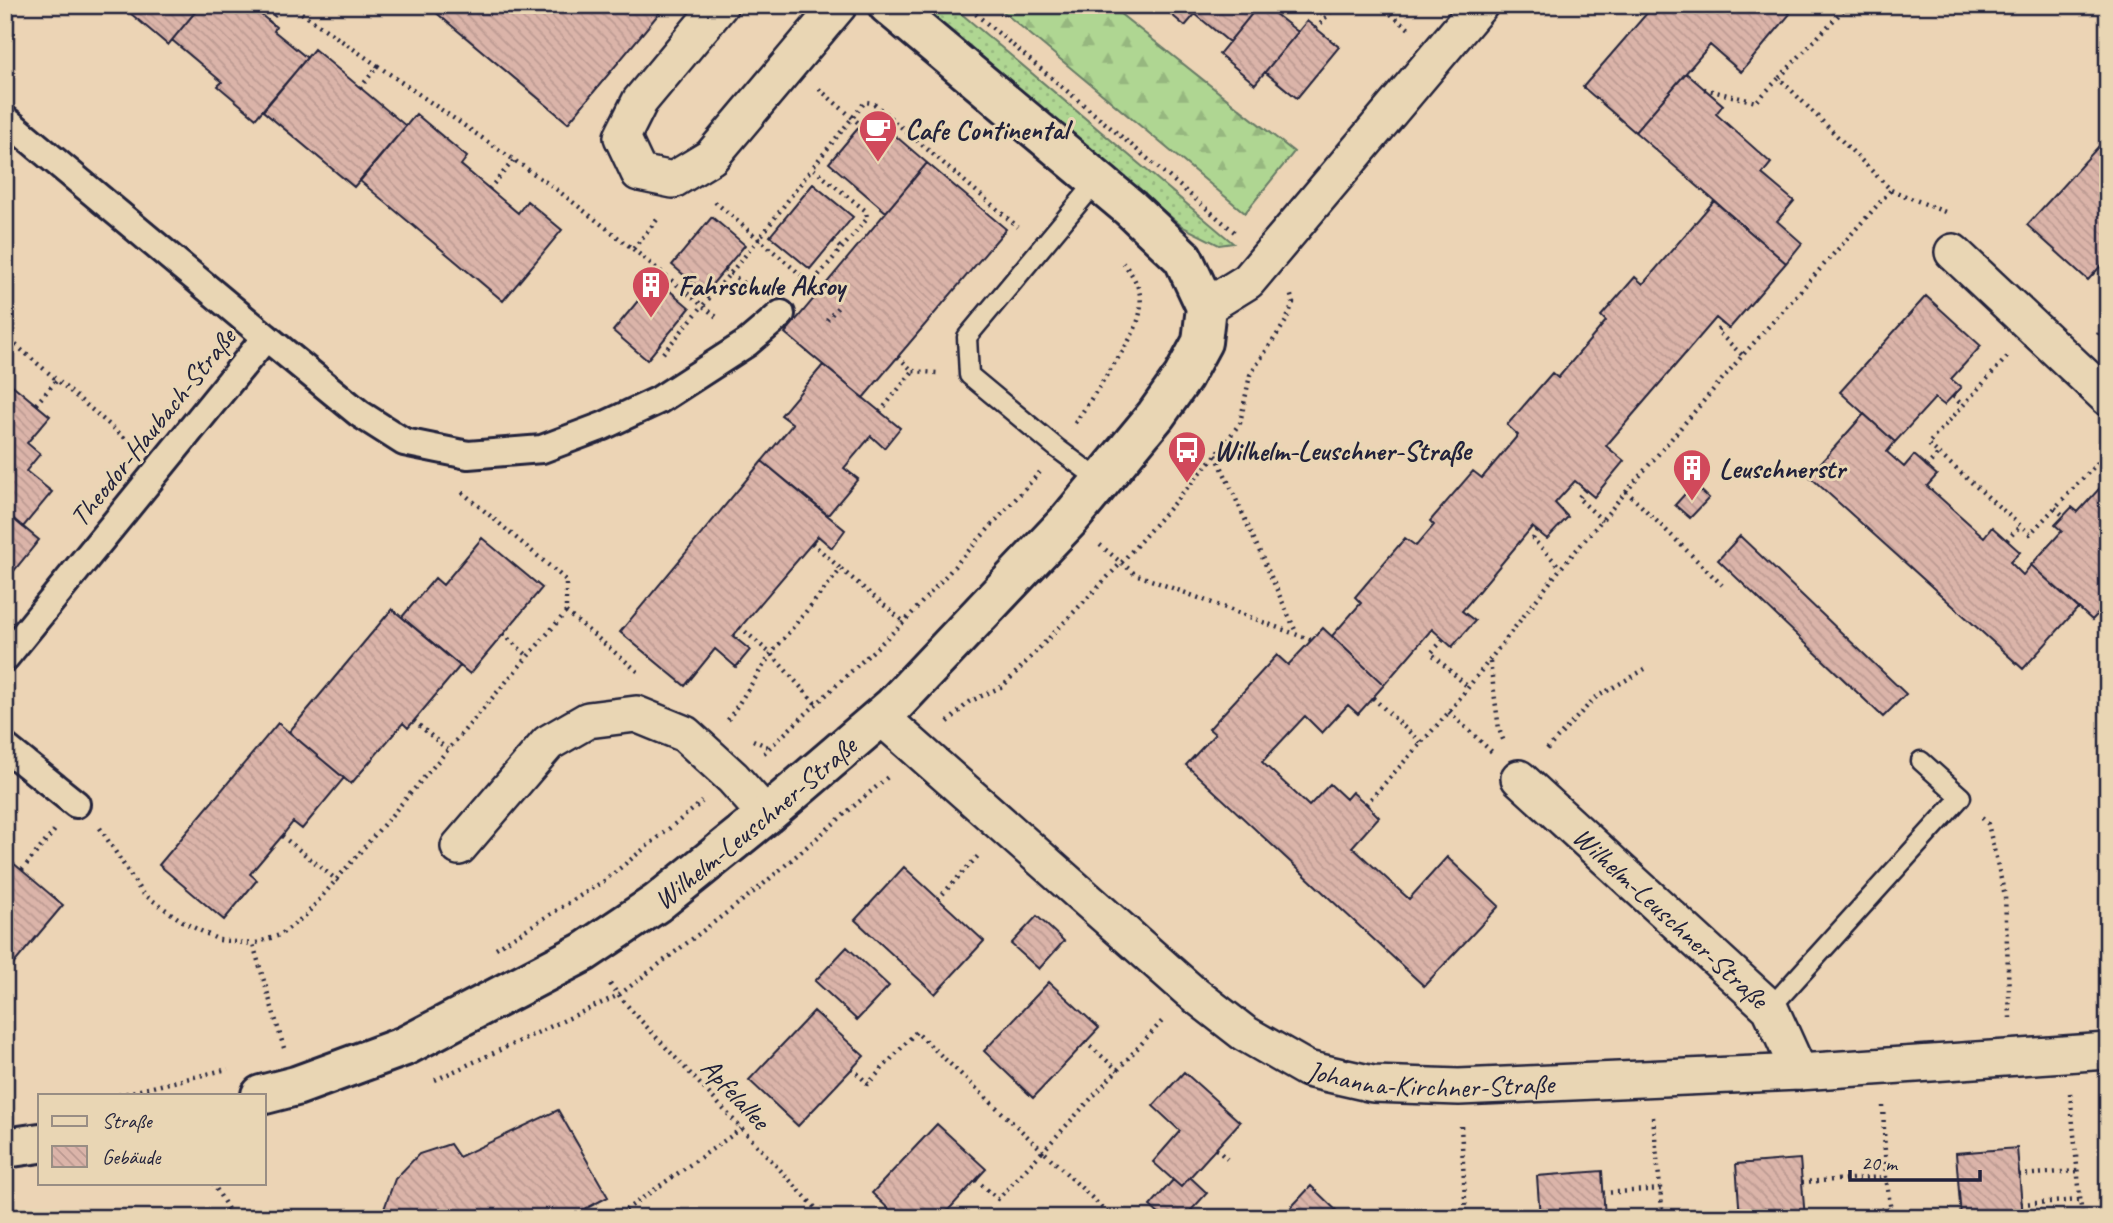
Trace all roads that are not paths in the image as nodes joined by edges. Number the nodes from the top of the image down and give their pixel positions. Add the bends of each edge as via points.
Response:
1 (720, 5) edge
2 (839, 5) edge
3 (888, 5) edge
4 (1480, 5) edge
5 (5, 119) edge
6 (1097, 181) junction
7 (1953, 252) dead end
8 (1206, 307) junction
9 (782, 314) road end
10 (266, 337) junction
11 (2108, 398) edge
12 (1101, 481) junction
13 (5, 658) edge
14 (881, 717) junction
15 (5, 747) edge
16 (1921, 761) dead end
17 (1519, 778) road end
18 (76, 804) road end
19 (766, 815) junction
20 (458, 847) dead end
21 (1770, 1008) junction
22 (2108, 1051) edge
23 (1799, 1072) junction
24 (278, 1091) edge
25 (38, 1143) edge
26 (5, 1148) edge

1 - 2 street via 640,101 622,137 639,173 673,180 691,175 711,158
3 - 6 street
4 - 8 street via 1248,281
5 - 10 street, Theodor-Haubach-Straße
6 - 8 street via 1183,258
6 - 12 lane via 967,337 970,375
7 - 11 street
8 - 12 street, Wilhelm-Leuschner-Straße via 1202,342 1182,377
9 - 10 street via 659,400 603,426 542,449 468,455 404,442 360,414
10 - 13 street, Theodor-Haubach-Straße
12 - 14 street, Wilhelm-Leuschner-Straße
14 - 19 street, Wilhelm-Leuschner-Straße
14 - 23 street, Johanna-Kirchner-Straße via 1190,991 1244,1034 1307,1069 1373,1083 1459,1087
15 - 18 street
16 - 21 lane via 1961,797
17 - 21 street, Wilhelm-Leuschner-Straße
19 - 20 street via 685,734 636,714 588,720 548,743
19 - 24 street, Wilhelm-Leuschner-Straße via 657,903 584,951 405,1046
21 - 23 street, Wilhelm-Leuschner-Straße
22 - 23 street, Johanna-Kirchner-Straße
25 - 26 street

